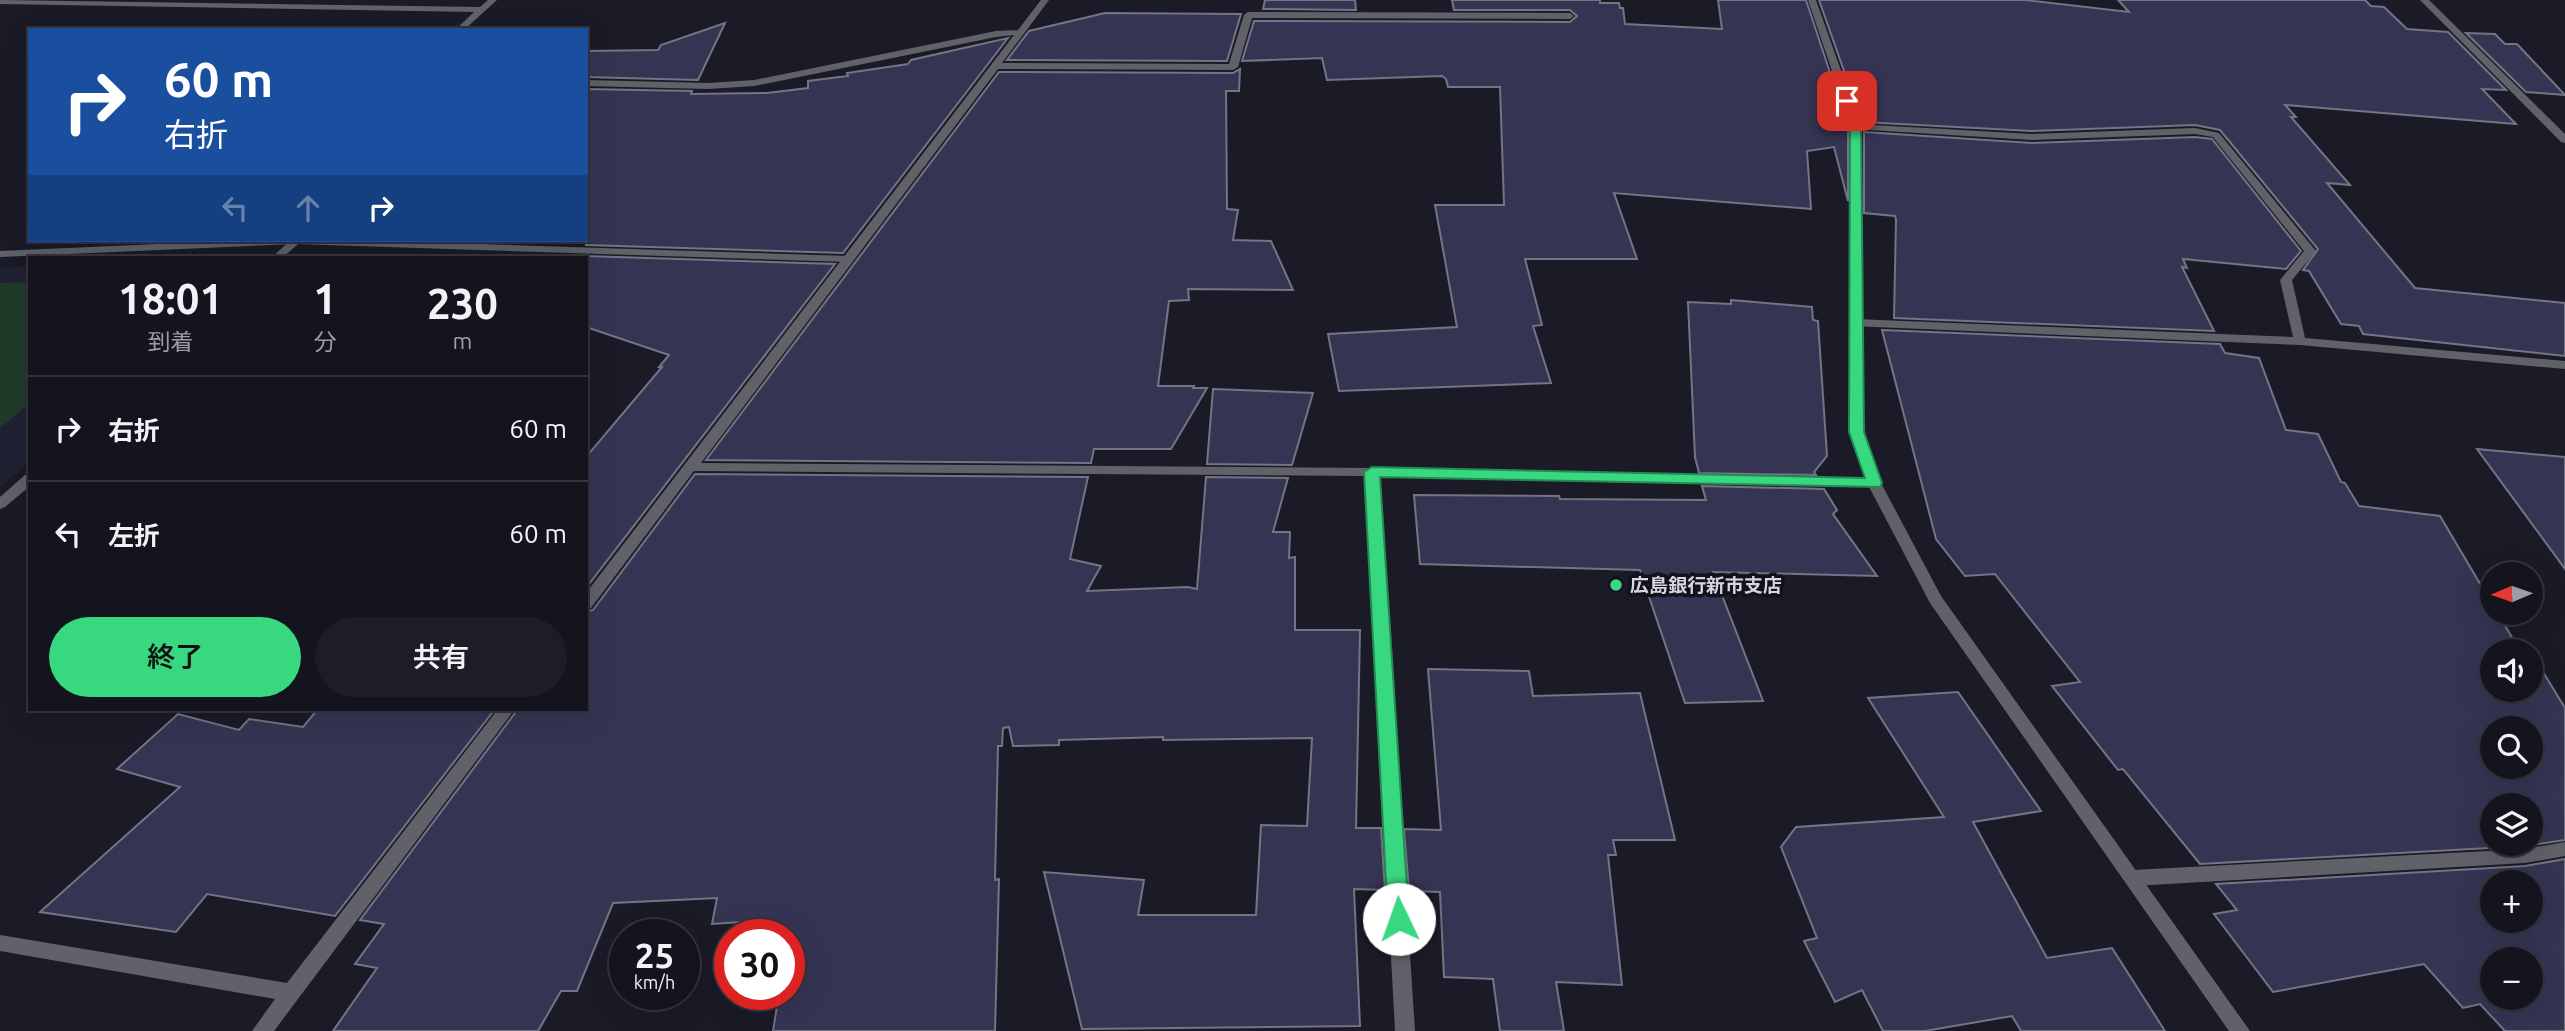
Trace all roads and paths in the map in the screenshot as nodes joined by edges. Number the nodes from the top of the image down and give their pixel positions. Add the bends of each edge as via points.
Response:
1 (493, 0) edge
2 (1045, 0) edge
3 (1812, 0) edge
4 (2424, 0) edge
5 (0, 1) edge
6 (481, 10) junction
7 (1570, 16) dead end
8 (461, 28) edge
9 (1021, 32) junction
10 (996, 66) junction
11 (588, 83) edge
12 (1856, 127) junction
13 (2565, 141) edge
14 (254, 242) edge
15 (294, 242) edge
16 (351, 242) edge
17 (0, 254) edge
18 (278, 256) edge
19 (848, 260) junction
20 (1855, 323) junction
21 (2300, 341) junction
22 (2565, 365) edge
23 (691, 467) junction
24 (1372, 472) junction
25 (28, 480) edge
26 (1874, 483) junction
27 (0, 504) edge
28 (588, 601) edge
29 (505, 711) edge
30 (2565, 849) edge
31 (2133, 878) junction
32 (0, 943) edge
33 (291, 993) junction
34 (262, 1031) edge
35 (1405, 1031) edge
36 (2240, 1031) edge

1 - 6 street
2 - 9 street
3 - 12 street
4 - 13 street
5 - 6 street
6 - 8 street
7 - 10 street via 1248,15 1233,67
9 - 10 street
9 - 11 street via 754,83
10 - 19 street
12 - 20 street
12 - 21 street via 2032,137 2195,131 2216,135 2309,251 2286,280
14 - 17 street
15 - 18 street
16 - 19 street
19 - 23 street
20 - 21 street
20 - 26 street via 1857,432
21 - 22 street
23 - 24 street
23 - 28 street
24 - 26 street
24 - 35 street
25 - 27 street
26 - 31 street via 1935,598
29 - 33 street
30 - 31 street via 2525,856
31 - 36 street
32 - 33 street
33 - 34 street

